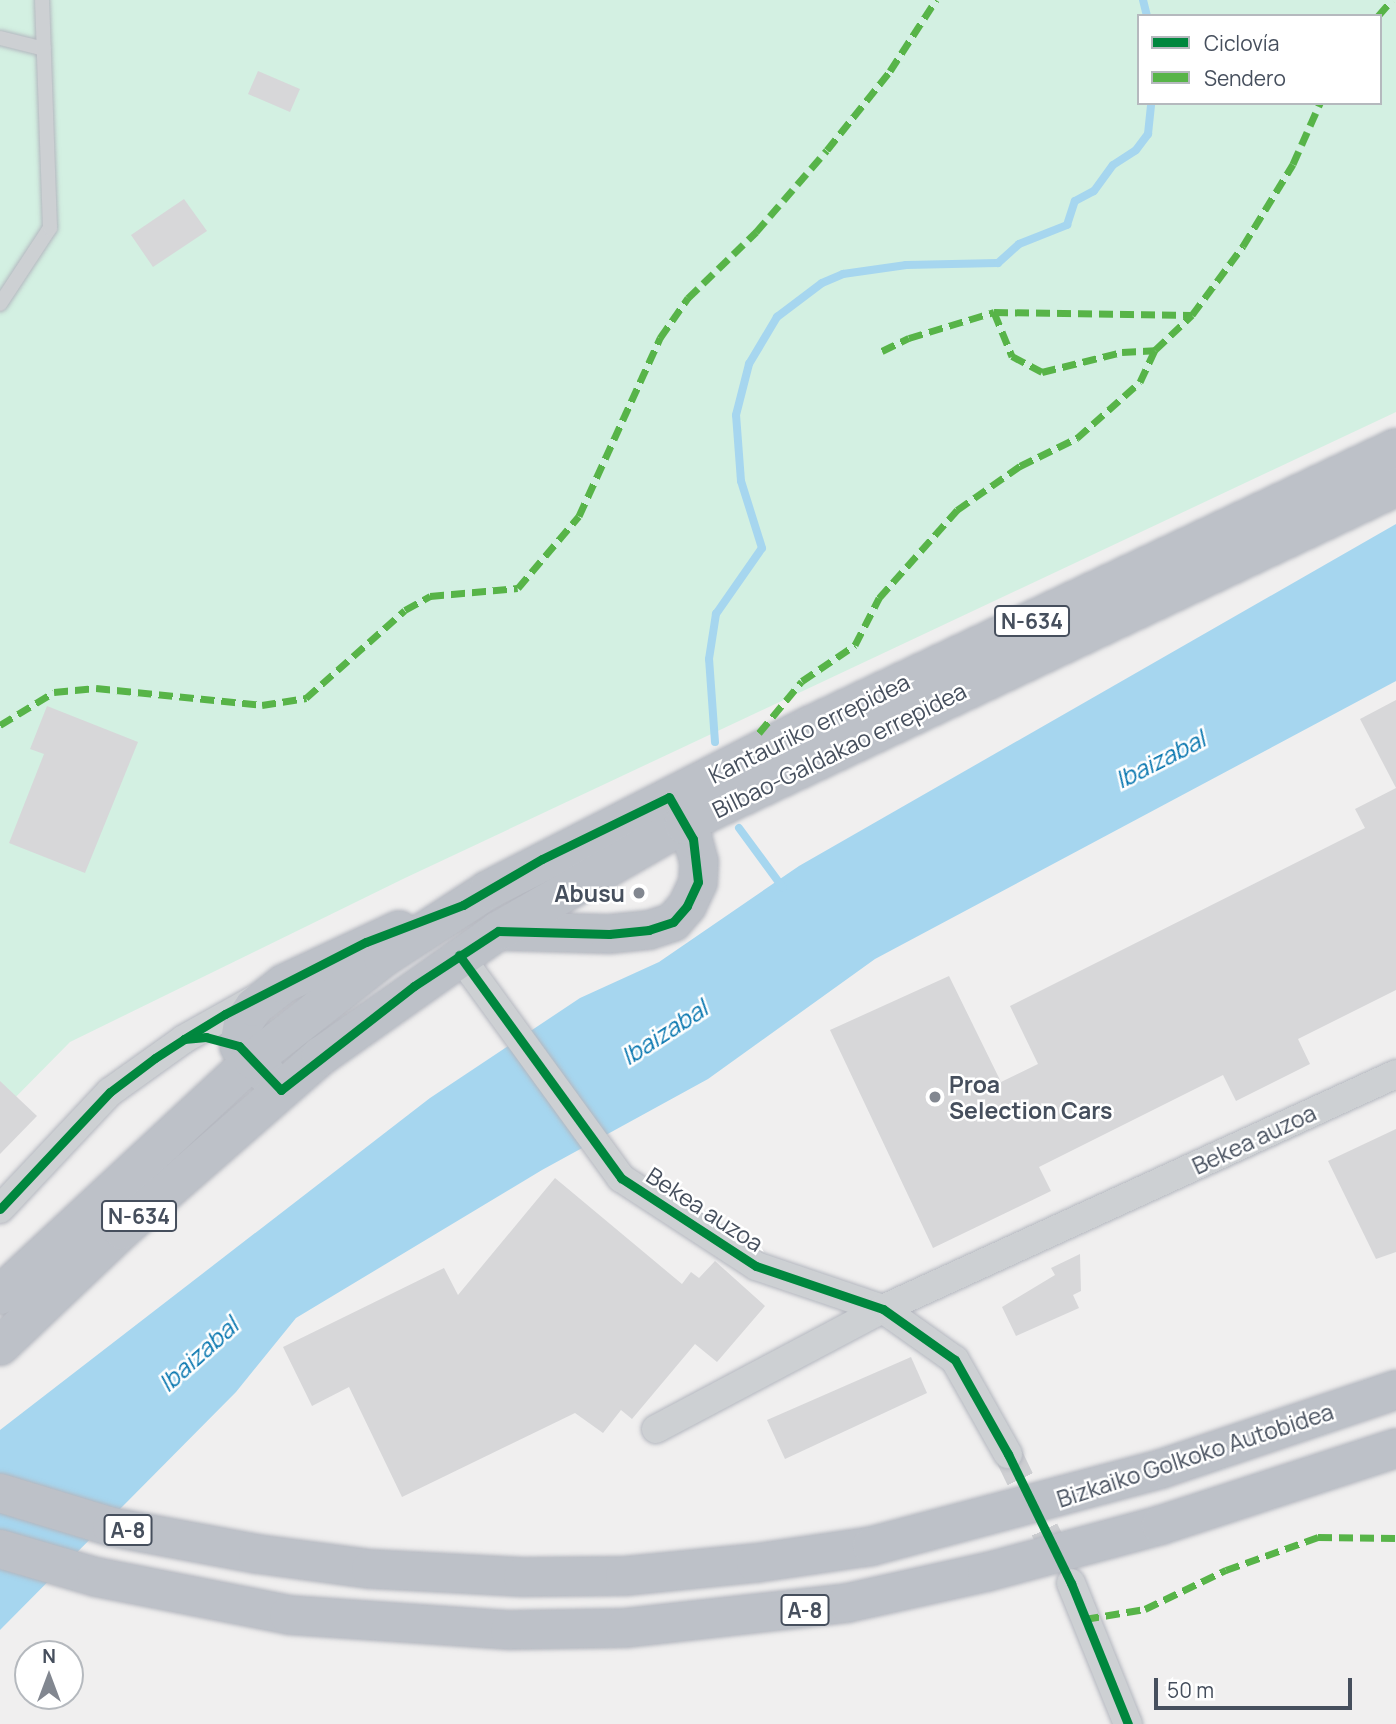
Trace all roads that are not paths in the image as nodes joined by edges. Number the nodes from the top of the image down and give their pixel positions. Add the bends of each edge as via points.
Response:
1 (42, 0) edge
2 (0, 37) edge
3 (44, 49) junction
4 (0, 304) edge
5 (1396, 448) edge
6 (1396, 487) edge
7 (677, 811) junction
8 (463, 905) junction
9 (498, 931) junction
10 (459, 955) junction
11 (283, 984) junction
12 (184, 1039) junction
13 (246, 1054) junction
14 (1396, 1074) edge
15 (281, 1090) junction
16 (0, 1209) edge
17 (0, 1295) edge
18 (883, 1309) junction
19 (0, 1346) edge
20 (1396, 1390) edge
21 (656, 1429) dead end
22 (1396, 1448) edge
23 (1008, 1454) tunnel mouth
24 (0, 1493) edge
25 (0, 1549) edge
26 (1071, 1583) tunnel mouth
27 (1128, 1724) edge

1 - 3 lane
2 - 3 lane
3 - 4 lane via 50,228
5 - 7 highway, Kantauriko errepidea / N-634 via 811,725
6 - 7 highway, Bilbao-Galdakao errepidea / N-634
7 - 8 highway, Kantauriko errepidea / N-634 via 542,859
7 - 9 highway, Bilbao-Galdakao errepidea / N-634
7 - 9 highway via 699,862 698,882 673,922 609,934
8 - 11 highway via 366,942
8 - 13 highway, Kantauriko errepidea / N-634
9 - 10 highway, Bilbao-Galdakao errepidea / N-634
10 - 15 highway, Bilbao-Galdakao errepidea / N-634
10 - 18 street, Bekea auzoa via 621,1178 755,1266
11 - 12 street
11 - 13 highway via 254,1007 243,1023
12 - 13 street via 206,1037
12 - 16 street via 110,1093
13 - 15 highway
13 - 17 highway, N-634
14 - 18 street, Bekea auzoa
15 - 19 highway, Bilbao-Galdakao errepidea / N-634
18 - 21 street, Bekea auzoa
18 - 23 street, Bekea auzoa via 954,1360
20 - 24 highway, Bizkaiko Golkoko Autobidea / A-8 via 1161,1469 873,1546 625,1576 523,1577 371,1569 258,1554 112,1527
22 - 25 highway, A-8 via 1161,1525 987,1572 763,1616 625,1628 510,1630 365,1623 194,1598 96,1577
26 - 27 street

